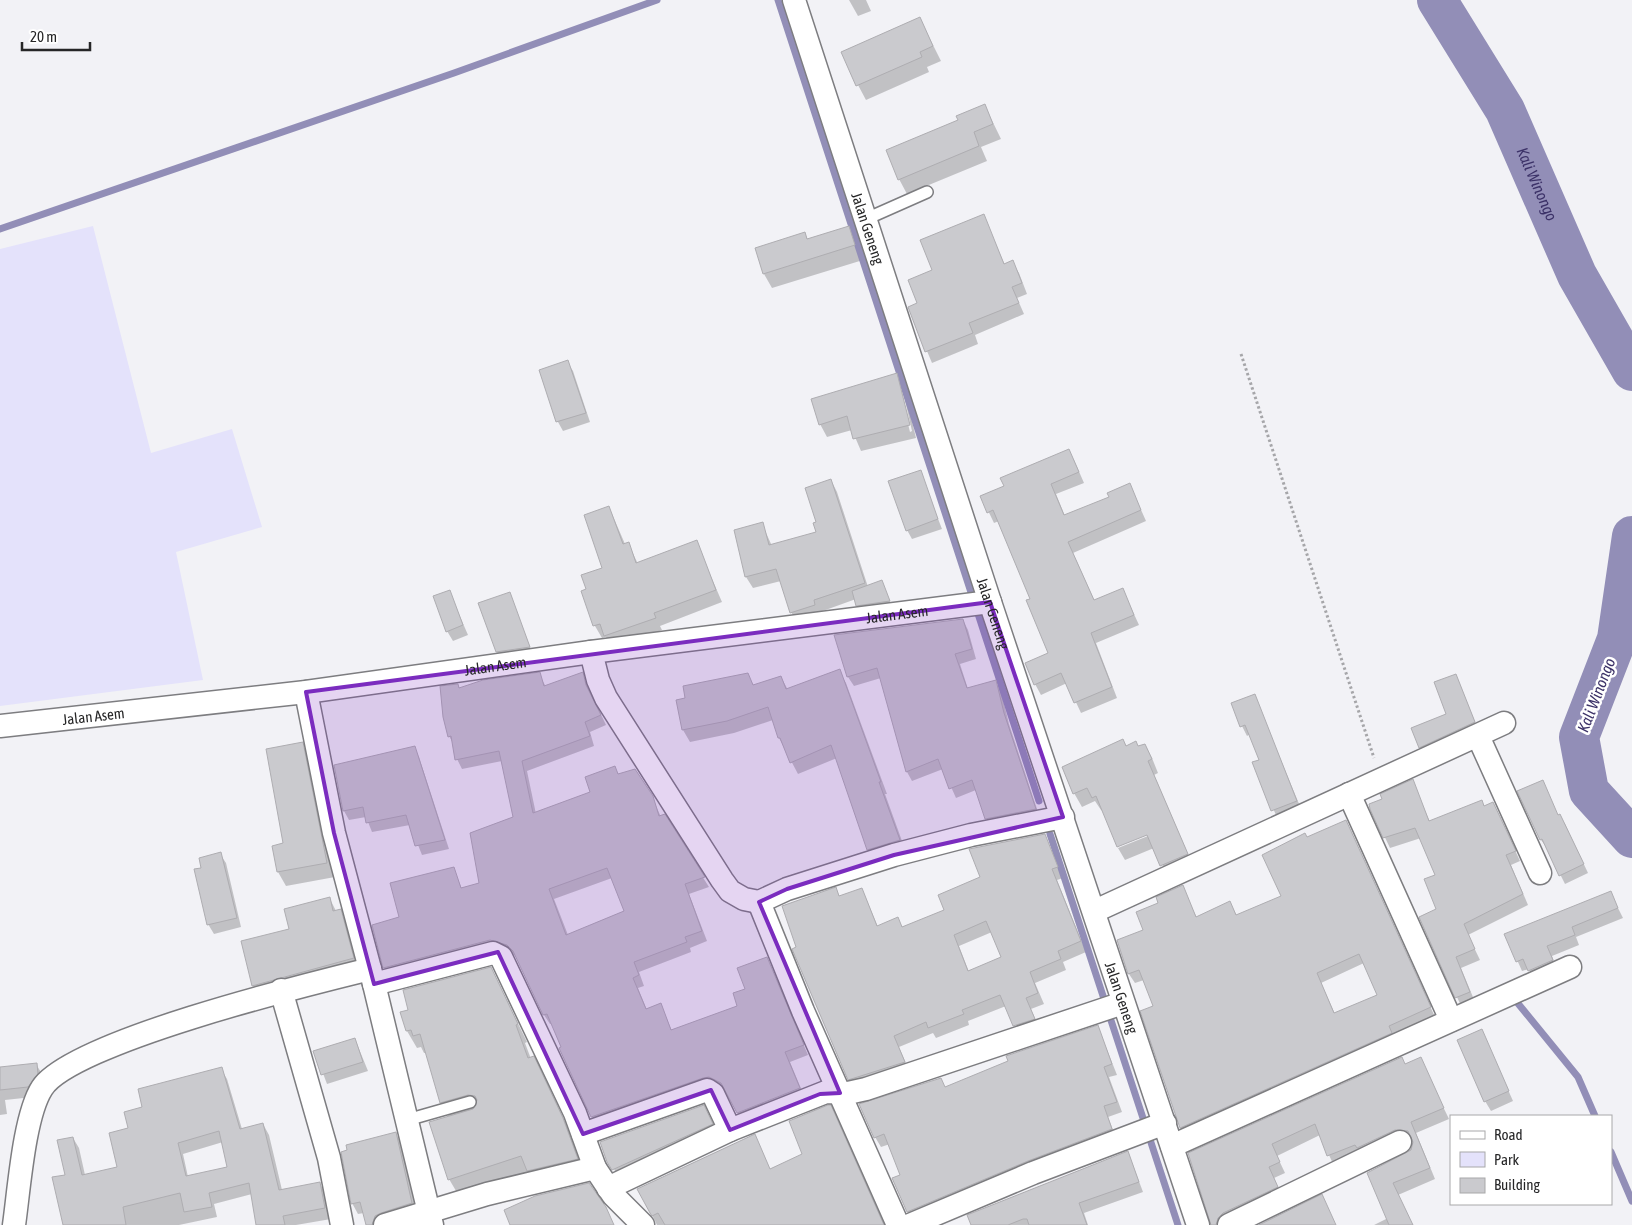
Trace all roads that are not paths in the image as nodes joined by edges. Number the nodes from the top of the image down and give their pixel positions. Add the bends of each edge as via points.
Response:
1 (794, 0) edge
2 (927, 192) dead end
3 (866, 219) junction
4 (990, 602) junction
5 (591, 652) junction
6 (306, 692) junction
7 (1504, 723) dead end
8 (0, 726) edge
9 (1478, 736) junction
10 (1349, 794) junction
11 (1063, 817) junction
12 (1540, 874) dead end
13 (759, 902) junction
14 (1095, 911) junction
15 (1570, 967) dead end
16 (372, 976) junction
17 (281, 990) junction
18 (1111, 1007) junction
19 (1451, 1020) junction
20 (840, 1093) junction
21 (470, 1102) dead end
22 (407, 1120) junction
23 (1151, 1128) junction
24 (730, 1130) junction
25 (584, 1134) junction
26 (1400, 1142) dead end
27 (1172, 1146) junction
28 (595, 1168) junction
29 (608, 1188) junction
30 (430, 1218) edge
31 (14, 1225) edge
32 (342, 1225) edge
33 (386, 1225) edge
34 (643, 1225) edge
35 (898, 1225) edge
36 (910, 1225) edge
37 (1198, 1225) edge
38 (1229, 1225) edge

1 - 3 street, Jalan Geneng
2 - 3 lane
3 - 4 street, Jalan Geneng
4 - 5 street, Jalan Asem
4 - 11 street, Jalan Geneng
5 - 6 street, Jalan Asem
5 - 13 street via 606,698 713,867 730,891 744,899
6 - 8 street, Jalan Asem
6 - 16 street via 334,833
7 - 9 street
9 - 10 street
9 - 12 street
10 - 14 street
10 - 19 street
11 - 13 street via 971,835 894,855 796,885
11 - 14 street, Jalan Geneng
13 - 20 street
14 - 18 street, Jalan Geneng
15 - 19 street
16 - 17 street
16 - 22 street
16 - 25 street via 497,954 560,1078
17 - 31 street via 99,1052 63,1068 48,1079 31,1113
17 - 32 street via 329,1158
18 - 20 street via 866,1089
18 - 23 street, Jalan Geneng
19 - 27 street
20 - 24 street via 826,1092
20 - 35 street
21 - 22 lane
22 - 30 street
23 - 27 street, Jalan Geneng
23 - 36 street
24 - 25 street via 713,1094 707,1090
24 - 29 street
25 - 28 street
26 - 38 street
27 - 37 street, Jalan Geneng
28 - 29 street
28 - 30 street via 487,1194
29 - 34 street
30 - 33 street

